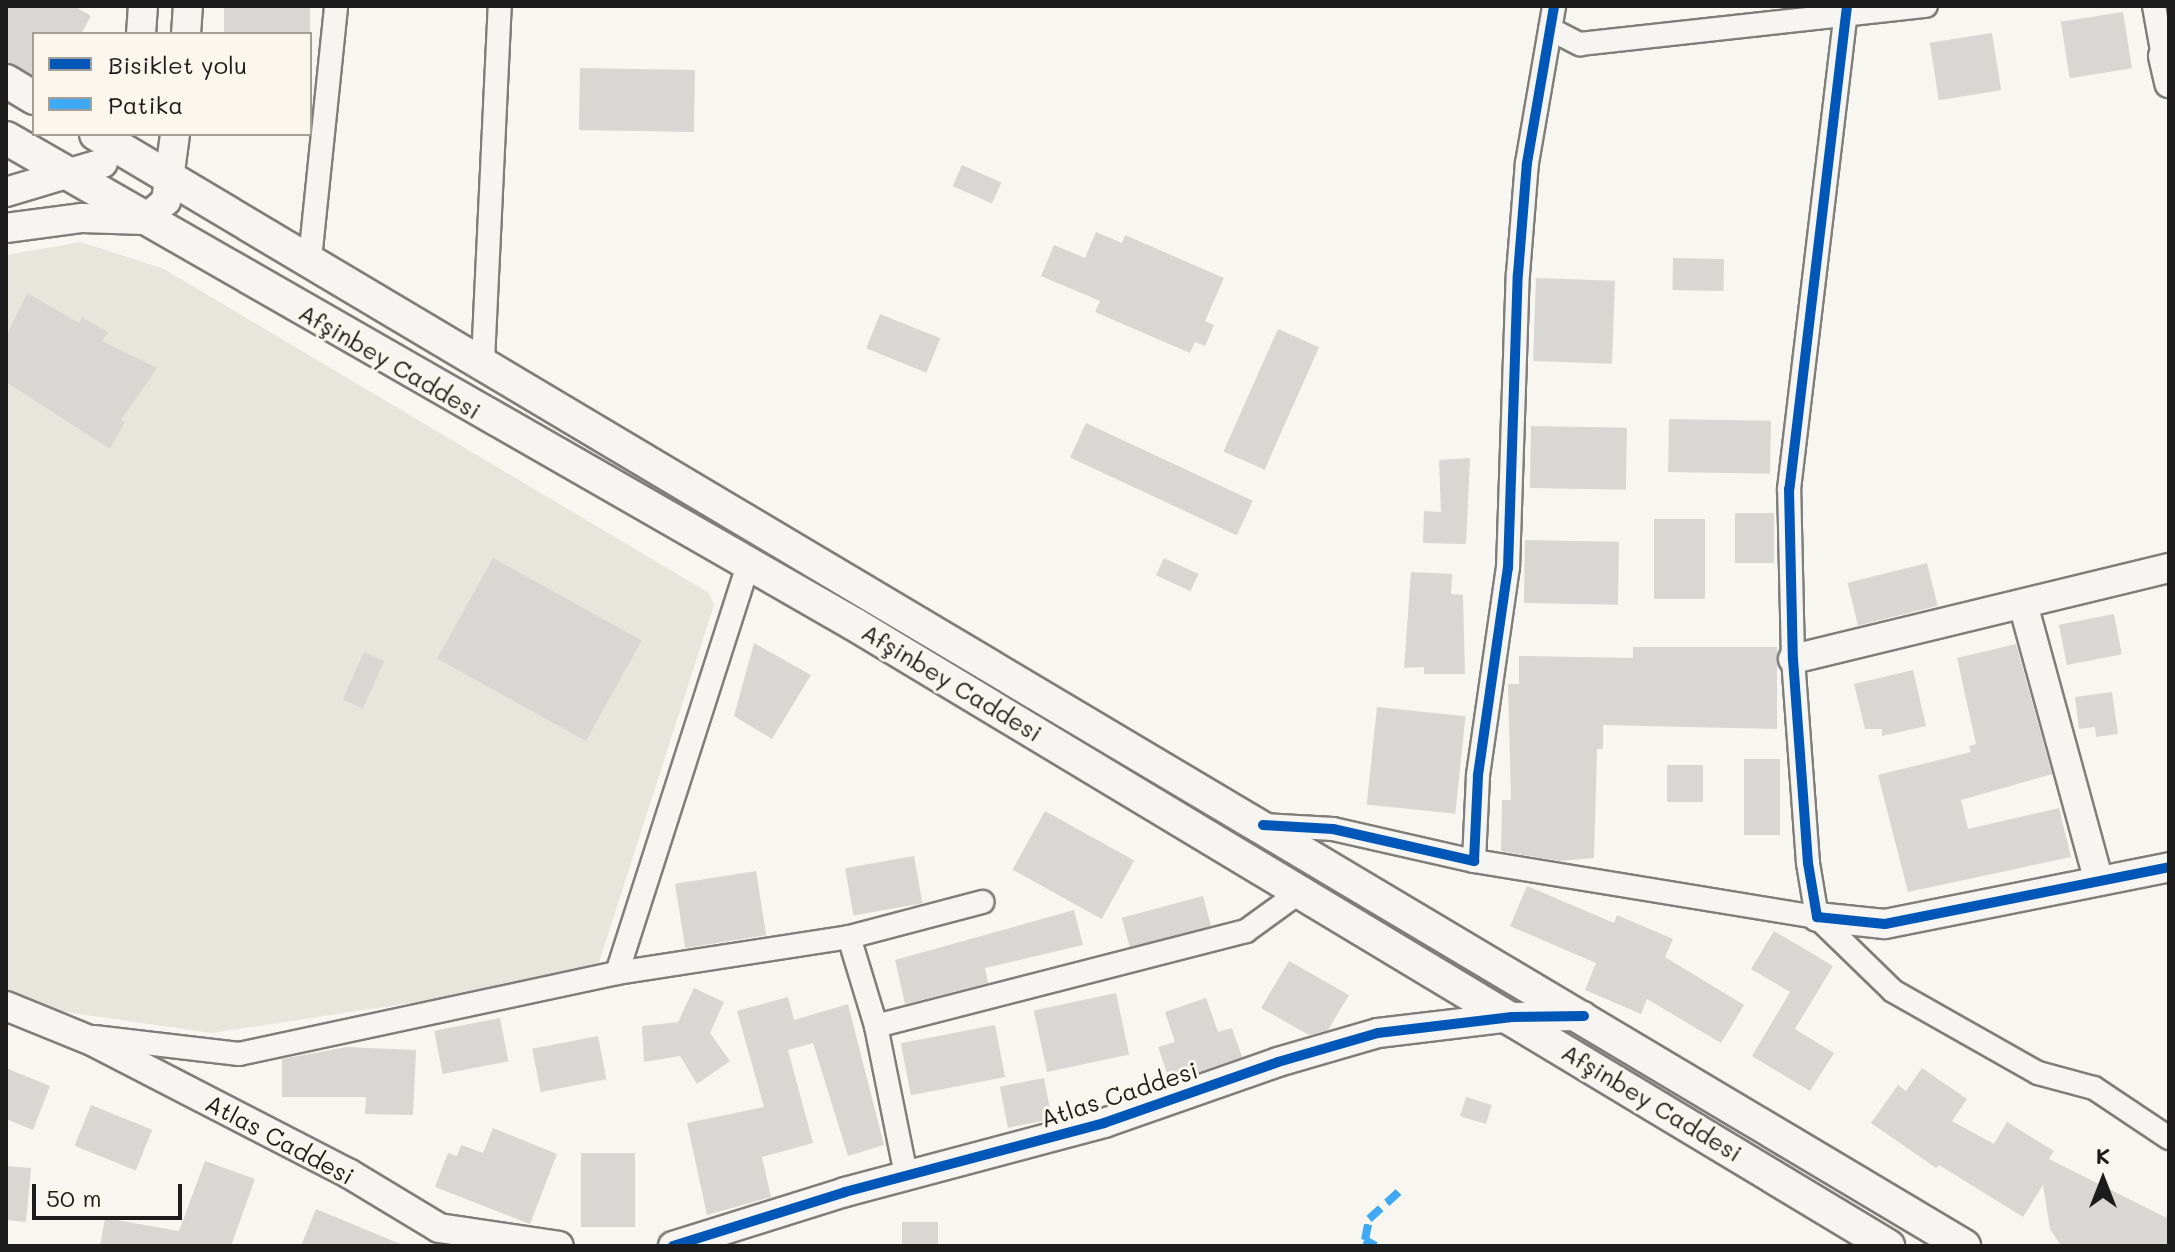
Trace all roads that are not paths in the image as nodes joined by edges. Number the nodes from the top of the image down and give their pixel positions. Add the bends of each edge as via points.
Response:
1 (143, 6) edge
2 (188, 6) edge
3 (336, 6) edge
4 (500, 6) edge
5 (1554, 6) edge
6 (1926, 6) edge
7 (2154, 6) edge
8 (1846, 12) edge
9 (1550, 29) junction
10 (141, 32) edge
11 (186, 32) edge
12 (2166, 69) edge
13 (6, 81) edge
14 (32, 97) edge
15 (175, 136) edge
16 (6, 138) edge
17 (113, 155) edge
18 (70, 174) junction
19 (171, 178) junction
20 (6, 192) edge
21 (144, 220) junction
22 (6, 228) edge
23 (310, 259) junction
24 (483, 361) junction
25 (748, 566) junction
26 (2169, 568) edge
27 (2023, 604) junction
28 (1793, 659) junction
29 (1263, 825) junction
30 (1474, 861) junction
31 (2169, 867) edge
32 (2099, 881) junction
33 (1301, 891) junction
34 (982, 902) dead end
35 (1817, 917) junction
36 (849, 937) junction
37 (617, 973) junction
38 (6, 1006) edge
39 (1584, 1016) junction
40 (1512, 1017) junction
41 (876, 1026) junction
42 (81, 1035) junction
43 (2169, 1138) edge
44 (906, 1175) junction
45 (559, 1246) edge
46 (673, 1246) edge
47 (1888, 1246) edge
48 (1964, 1246) edge

1 - 10 street
2 - 11 street
3 - 23 street
4 - 24 street
5 - 9 street
6 - 8 street
7 - 12 street
8 - 9 street via 1580,44
8 - 28 street via 1789,489
9 - 30 street via 1527,163 1508,568 1478,775
13 - 14 main road
15 - 19 street
16 - 18 main road, Afşinbey Caddesi
17 - 18 main road, Afşinbey Caddesi
17 - 19 main road, Afşinbey Caddesi
17 - 21 main road, Afşinbey Caddesi
18 - 20 street
19 - 21 street via 166,201
19 - 23 main road, Afşinbey Caddesi
21 - 22 street via 82,218
21 - 25 main road, Afşinbey Caddesi
23 - 24 main road, Afşinbey Caddesi
24 - 29 main road, Afşinbey Caddesi
25 - 33 main road, Afşinbey Caddesi
25 - 37 street
26 - 27 street
27 - 28 street
27 - 32 street
28 - 35 street
29 - 30 street via 1333,829
29 - 39 main road, Afşinbey Caddesi
30 - 35 street
31 - 32 street
32 - 35 street via 1885,924
33 - 40 main road, Afşinbey Caddesi
33 - 41 street via 1246,931
34 - 36 street
35 - 43 street via 1893,991 2038,1073 2094,1088
36 - 37 street
36 - 41 street
37 - 42 street via 239,1054
38 - 42 street, Atlas Caddesi
39 - 40 street, Atlas Caddesi
39 - 48 main road, Afşinbey Caddesi
40 - 44 street, Atlas Caddesi via 1378,1033 1104,1123
40 - 47 main road, Afşinbey Caddesi
41 - 44 street
42 - 45 street, Atlas Caddesi via 348,1173 439,1228
44 - 46 street, Atlas Caddesi

